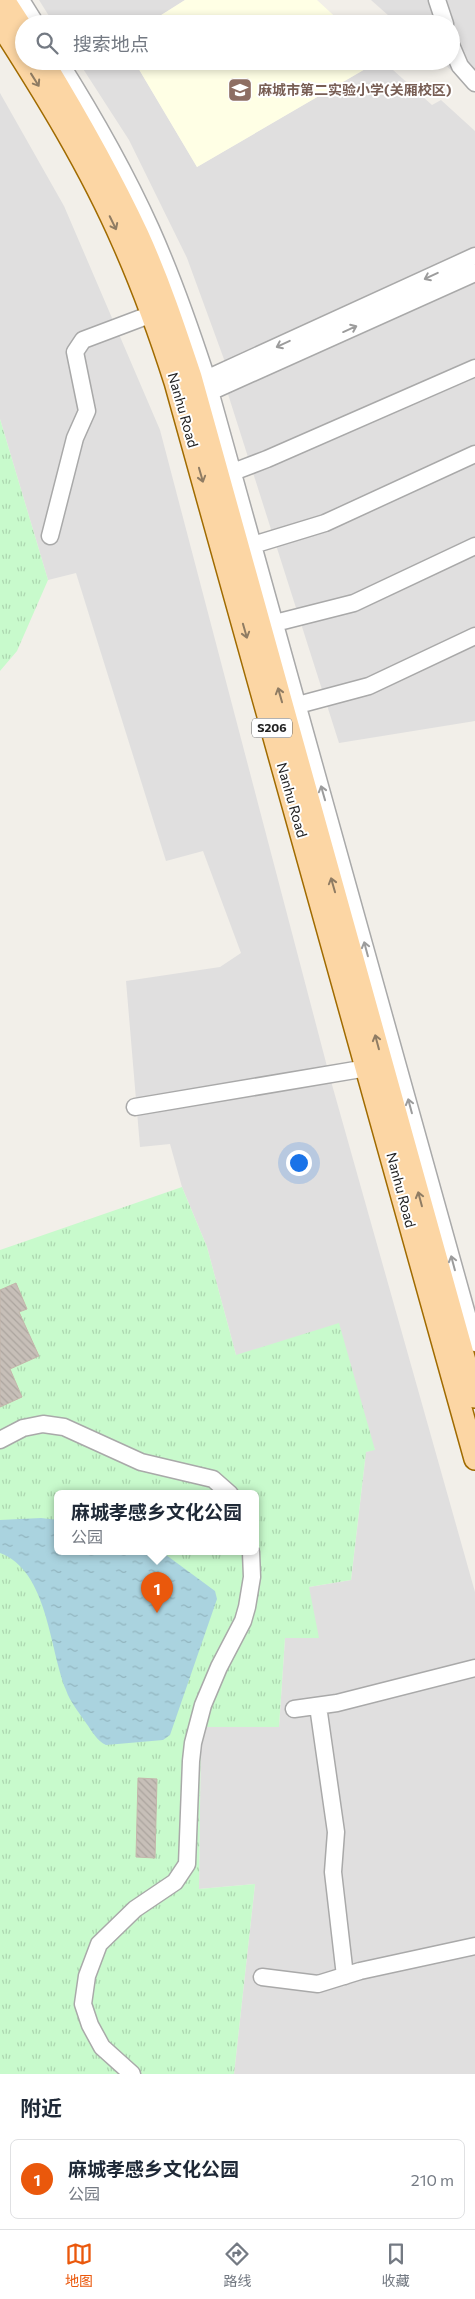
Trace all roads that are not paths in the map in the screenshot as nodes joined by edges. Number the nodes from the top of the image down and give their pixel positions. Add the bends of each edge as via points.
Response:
1 (4, 0) edge
2 (21, 0) edge
3 (438, 0) edge
4 (30, 15) edge
5 (442, 15) edge
6 (15, 17) edge
7 (0, 24) edge
8 (15, 48) edge
9 (460, 66) edge
10 (29, 70) edge
11 (48, 70) edge
12 (64, 70) edge
13 (475, 83) edge
14 (475, 256) edge
15 (475, 273) edge
16 (152, 314) junction
17 (475, 368) edge
18 (208, 385) junction
19 (475, 454) edge
20 (233, 472) junction
21 (50, 536) dead end
22 (253, 545) junction
23 (475, 546) edge
24 (275, 624) junction
25 (475, 636) edge
26 (298, 705) junction
27 (367, 1068) junction
28 (135, 1107) dead end
29 (469, 1297) edge
30 (475, 1343) edge
31 (475, 1397) edge
32 (0, 1440) edge
33 (475, 1459) edge
34 (227, 1490) edge
35 (251, 1555) edge
36 (475, 1668) edge
37 (318, 1706) junction
38 (294, 1709) dead end
39 (475, 1946) edge
40 (345, 1976) junction
41 (262, 1977) dead end
42 (132, 2074) edge

1 - 6 main road
2 - 4 street
3 - 5 street
7 -> 8 main road, Nanhu Road / S206
9 - 13 street
10 -> 16 main road, Nanhu Road / S206 via 123,241
31 -> 11 main road, Nanhu Road / S206 via 191,377 138,234
12 - 18 street via 151,228 184,310
14 -> 18 street
18 -> 15 street
16 - 21 street via 83,340 75,352 87,411 70,453
16 -> 27 main road, Nanhu Road / S206 via 175,382
17 - 20 street
18 - 20 street
19 - 22 street via 325,523
20 - 22 street
22 - 24 street
23 - 24 street via 354,603
24 - 26 street
25 - 26 street via 370,686
29 -> 26 street
27 - 28 street
27 - 33 main road, Nanhu Road / S206
29 - 30 street
32 - 34 street via 23,1428 43,1424 59,1426 141,1462 213,1480
35 - 42 street via 252,1577 247,1606 207,1696 193,1743 187,1864 175,1882 136,1909 99,1944 87,1976 83,2004 90,2025 102,2047
36 - 37 street
37 - 38 street
37 - 40 street via 336,1832 333,1872
39 - 40 street
40 - 41 street via 318,1984

